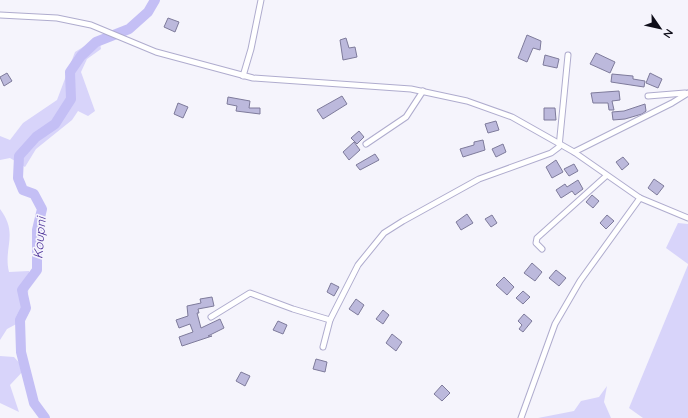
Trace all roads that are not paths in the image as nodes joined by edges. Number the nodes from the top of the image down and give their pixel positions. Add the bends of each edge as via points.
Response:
1 (261, 0) edge
2 (0, 15) edge
3 (568, 55) dead end
4 (243, 76) junction
5 (423, 91) junction
6 (687, 93) edge
7 (648, 96) dead end
8 (366, 144) dead end
9 (560, 144) junction
10 (574, 152) junction
11 (606, 176) junction
12 (640, 198) junction
13 (688, 218) edge
14 (542, 249) dead end
15 (212, 317) dead end
16 (330, 320) junction
17 (323, 347) dead end
18 (521, 418) edge

1 - 4 street
2 - 4 street via 74,21 91,25 156,52
3 - 9 street
4 - 5 street via 274,81
5 - 8 street via 406,117
5 - 9 street via 467,101 512,117
6 - 7 street
6 - 10 street via 666,107
9 - 10 street
9 - 16 street via 551,153 479,179 384,233 358,265
10 - 11 street
11 - 12 street
11 - 14 street via 537,238 536,243
12 - 13 street
12 - 18 street via 580,281 555,324
15 - 16 street via 250,293
16 - 17 street

